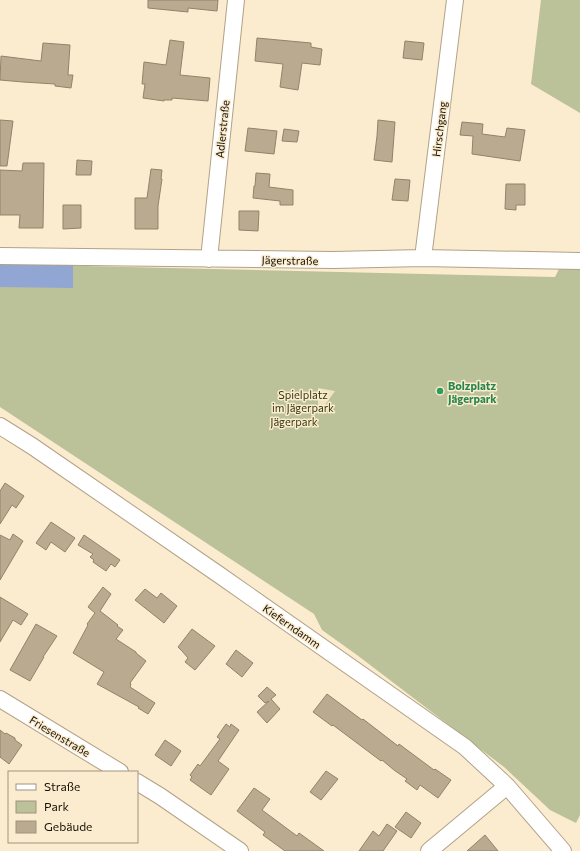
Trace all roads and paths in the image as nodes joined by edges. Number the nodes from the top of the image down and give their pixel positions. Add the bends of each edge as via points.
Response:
1 (236, 0) edge
2 (455, 0) edge
3 (0, 256) edge
4 (423, 258) junction
5 (209, 259) junction
6 (580, 261) edge
7 (0, 426) edge
8 (0, 699) edge
9 (118, 771) edge
10 (138, 783) edge
11 (507, 786) junction
12 (240, 851) edge
13 (429, 851) edge
14 (563, 851) edge

1 - 5 street, Adlerstraße
2 - 4 street, Hirschgang
3 - 5 street, Jägerstraße
4 - 5 street, Jägerstraße
4 - 6 street, Jägerstraße
7 - 11 street, Kieferndamm via 218,574 465,747
8 - 9 street, Friesenstraße
10 - 12 street
11 - 13 street
11 - 14 street, Kieferndamm

